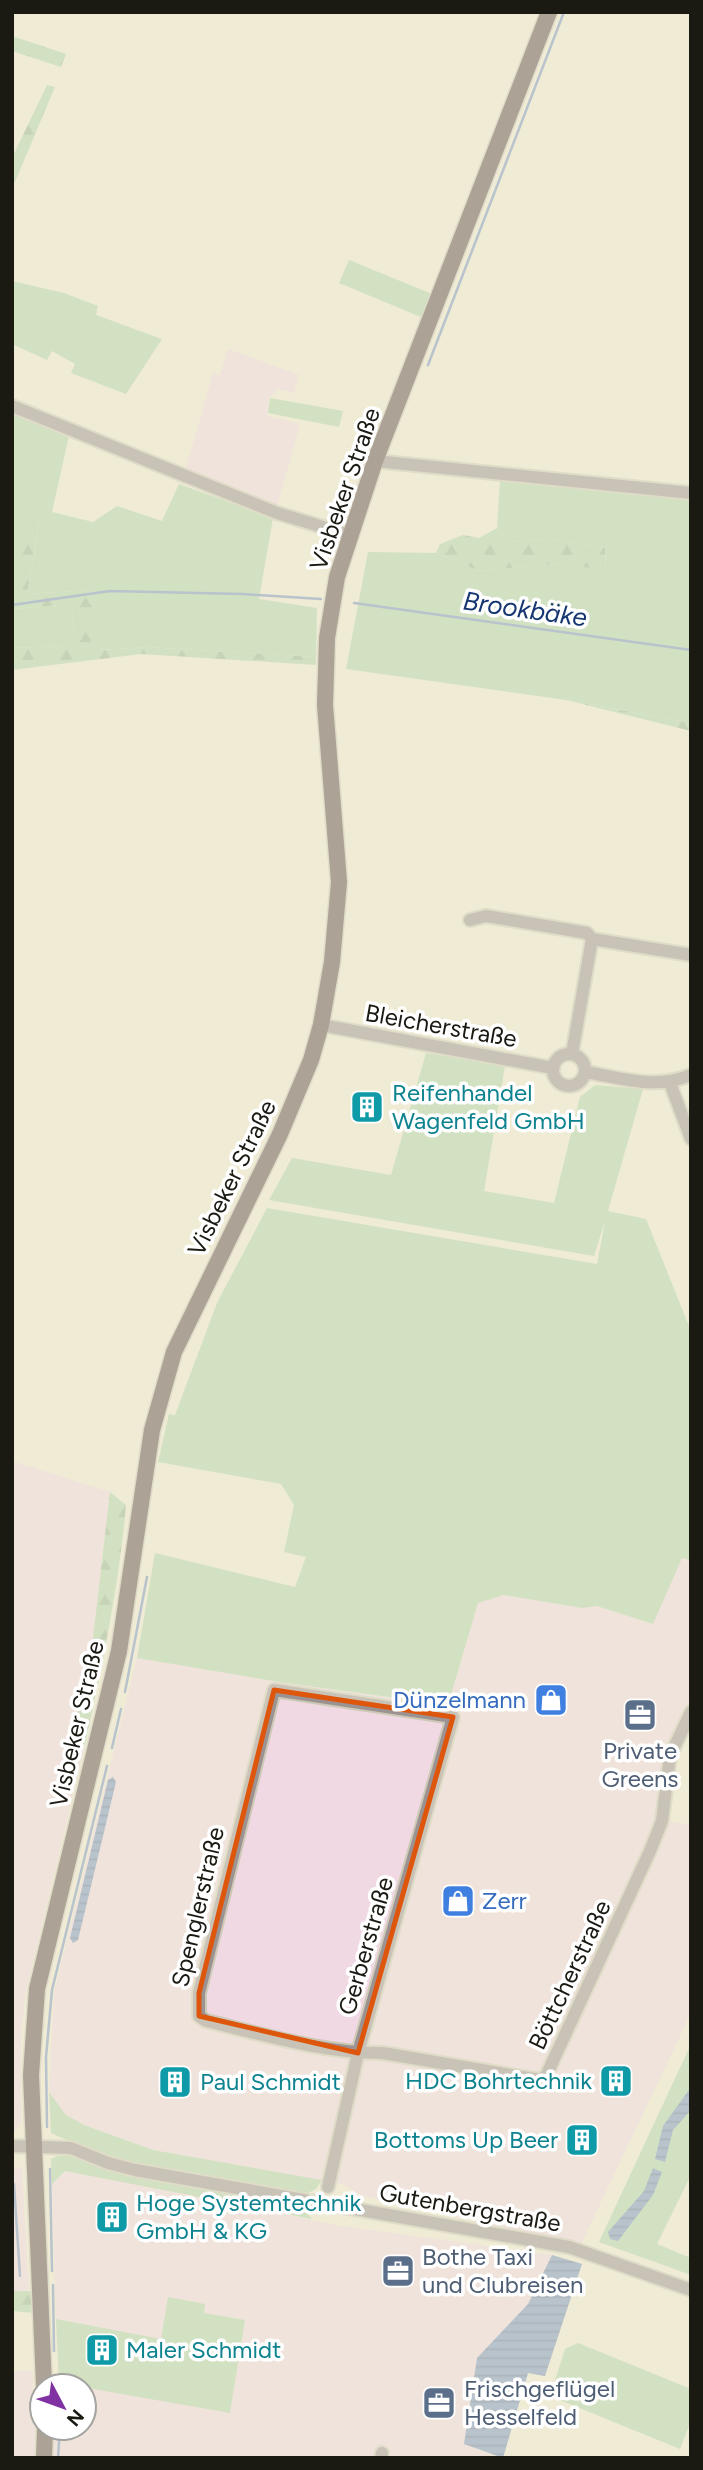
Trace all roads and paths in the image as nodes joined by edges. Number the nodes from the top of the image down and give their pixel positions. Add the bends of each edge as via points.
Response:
1 (549, 12) edge
2 (12, 406) edge
3 (375, 461) junction
4 (691, 493) edge
5 (349, 535) junction
6 (470, 920) dead end
7 (592, 939) junction
8 (691, 955) edge
9 (321, 1025) junction
10 (572, 1054) junction
11 (553, 1068) junction
12 (585, 1072) junction
13 (691, 1075) edge
14 (670, 1083) junction
15 (691, 1139) edge
16 (274, 1690) joint
17 (691, 1712) edge
18 (358, 2053) junction
19 (12, 2146) edge
20 (33, 2147) junction
21 (328, 2187) dead end
22 (691, 2290) edge
23 (43, 2372) edge

1 - 3 main road, Visbeker Straße
2 - 5 street via 277,513
3 - 4 street
3 - 5 main road, Visbeker Straße
5 - 9 main road, Visbeker Straße via 330,612 325,664 339,882
6 - 7 street via 486,916 587,933
7 - 8 street
7 - 10 street
9 - 11 street, Bleicherstraße
9 - 20 main road, Visbeker Straße via 284,1125 188,1321 161,1393 146,1461 123,1630 37,1989 31,2075
10 - 11 street via 561,1056
10 - 12 street via 580,1058
11 - 12 street via 555,1077 566,1086 576,1084
12 - 14 street
13 - 14 street
14 - 15 street
16 - 18 street, Spenglerstraße via 199,1993 198,2016 242,2030
16 - 18 street, Gerberstraße via 453,1717
17 - 18 street, Böttcherstraße via 670,1756 662,1821 547,2076 540,2080 383,2053
18 - 21 street, Gerberstraße
19 - 20 street, Gutenbergstraße
20 - 22 street, Gutenbergstraße via 71,2148 135,2170 569,2247
20 - 23 main road, Visbeker Straße

